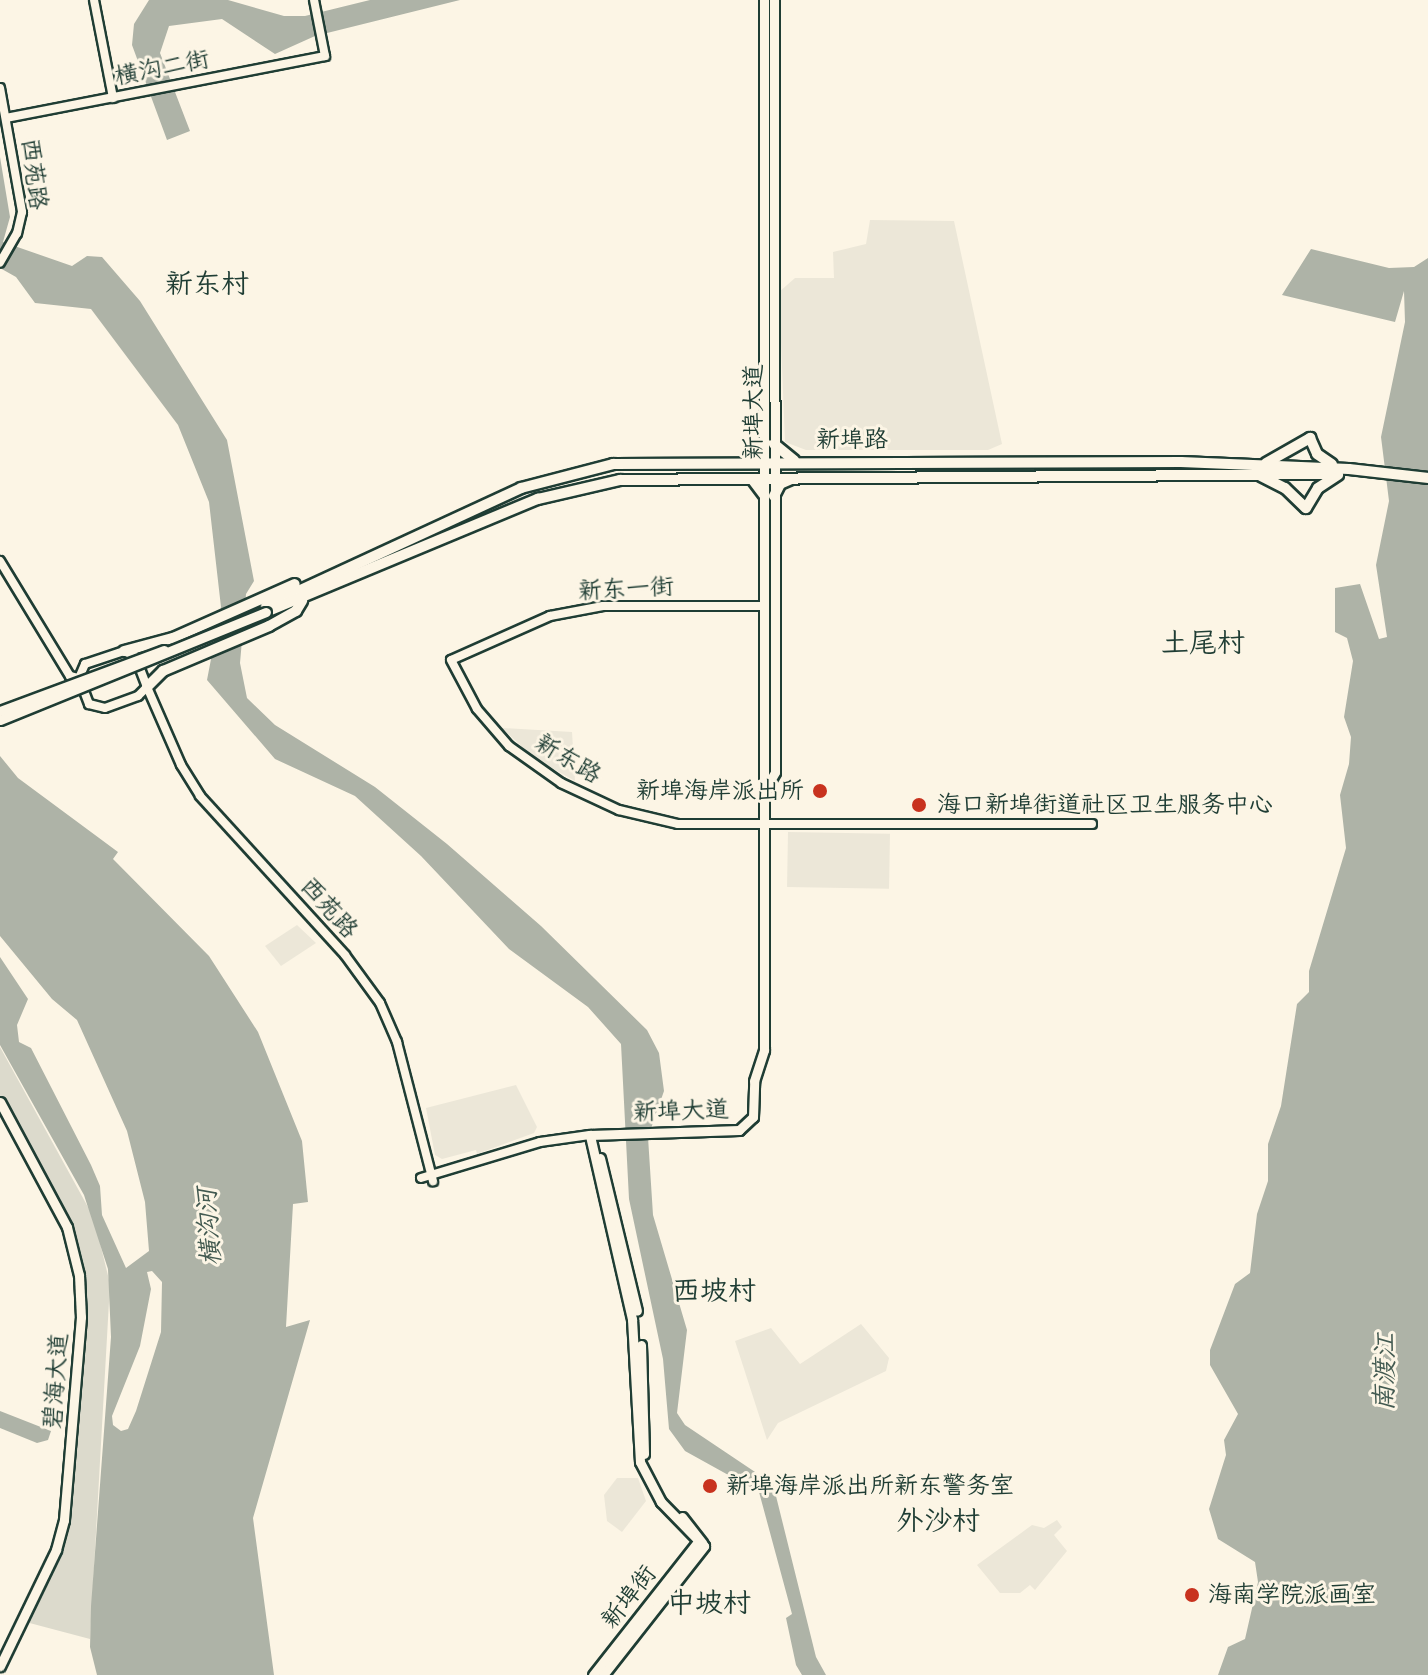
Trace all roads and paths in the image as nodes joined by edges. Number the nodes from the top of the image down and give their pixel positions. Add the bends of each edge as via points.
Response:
1 (94, 0) edge
2 (764, 0) edge
3 (774, 0) edge
4 (315, 4) edge
5 (0, 88) edge
6 (113, 98) junction
7 (6, 118) junction
8 (0, 262) edge
9 (770, 444) junction
10 (795, 460) junction
11 (743, 461) junction
12 (770, 461) junction
13 (1258, 469) junction
14 (1352, 472) junction
15 (746, 478) junction
16 (770, 478) junction
17 (794, 478) junction
18 (1428, 478) edge
19 (1428, 485) edge
20 (770, 496) junction
21 (0, 561) edge
22 (309, 582) junction
23 (302, 601) junction
24 (765, 606) junction
25 (266, 609) junction
26 (124, 651) junction
27 (58, 654) junction
28 (451, 660) joint
29 (85, 664) junction
30 (79, 678) junction
31 (147, 687) junction
32 (0, 711) edge
33 (0, 720) edge
34 (764, 821) junction
35 (1092, 824) dead end
36 (0, 1105) edge
37 (593, 1137) junction
38 (698, 1541) junction
39 (0, 1660) edge
40 (0, 1666) edge
41 (593, 1675) edge
42 (603, 1675) edge

1 - 6 street
2 - 9 main road, 新埠大道
3 - 9 main road, 新埠大道
4 - 6 street, 横沟二街 via 325,56
5 - 7 street, 西苑路
6 - 7 street, 横沟二街
7 - 8 street, 西苑路 via 22,220
9 - 10 highway
9 - 11 highway
9 - 12 main road, 新埠大道
10 - 12 highway, 新埠路
10 - 13 highway, 新埠路
11 - 12 highway, 新埠路
11 - 22 highway, 新埠路 via 640,462 562,474
12 - 16 main road, 新埠大道
13 - 14 highway, 新埠路
13 - 14 highway via 1310,438 1320,458
13 - 14 highway via 1306,508 1318,488
13 - 17 highway, 新埠路 via 1182,476
14 - 18 highway
14 - 19 highway
15 - 16 highway, 新埠路
15 - 20 highway
15 - 23 highway, 新埠路 via 593,484 538,499
16 - 17 highway, 新埠路
16 - 20 main road, 新埠大道
17 - 20 highway
20 - 24 main road, 新埠大道
20 - 34 main road, 新埠大道 via 775,772 767,784
21 - 27 street
22 - 25 highway
22 - 26 highway via 266,594 173,638
23 - 25 highway
23 - 31 highway via 296,611 269,626 177,665
24 - 28 street, 新东一街 via 603,606 550,616
24 - 34 main road, 新埠大道
25 - 32 main road, bridge
25 - 33 main road, bridge
26 - 29 street
26 - 31 street, 西苑路 via 135,656
27 - 29 street via 70,665
27 - 30 street via 70,676
28 - 34 street, 新东路 via 477,709 509,746 561,783 619,810 678,824
29 - 30 street
30 - 31 street via 89,704 100,708 138,696
31 - 37 street, 西苑路 via 200,796 345,955 380,1003 397,1042 432,1177 540,1142
34 - 35 street, 新东路
34 - 37 main road, 新埠大道 via 765,1037 754,1081 753,1117 736,1131
36 - 39 main road, 碧海大道 via 64,1228 78,1303 60,1520
36 - 40 main road, 碧海大道 via 67,1227 79,1275 81,1317 64,1520 56,1550
37 - 38 main road via 637,1310 645,1460 665,1500
38 - 41 main road, 新埠街
38 - 42 main road, 新埠街

